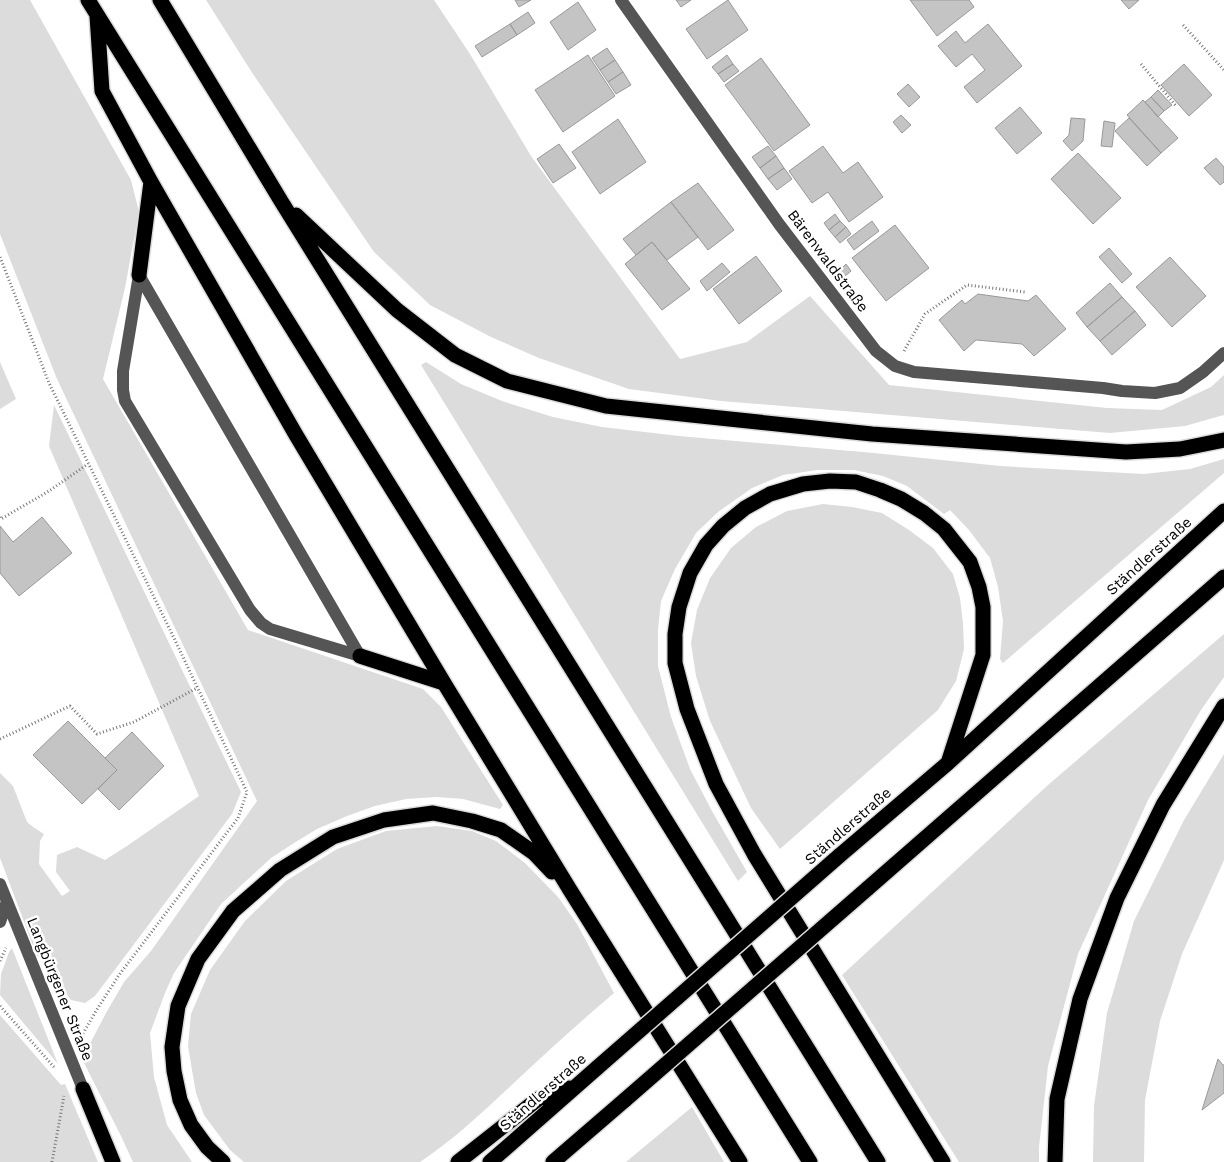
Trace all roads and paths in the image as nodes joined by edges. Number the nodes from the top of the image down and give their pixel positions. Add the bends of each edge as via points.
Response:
1 (88, 0) edge
2 (160, 0) edge
3 (621, 0) edge
4 (97, 14) junction
5 (1183, 25) dead end
6 (1141, 64) dead end
7 (1224, 70) edge
8 (1176, 106) dead end
9 (152, 182) junction
10 (281, 201) junction
11 (0, 257) edge
12 (139, 275) junction
13 (1025, 292) dead end
14 (1224, 353) edge
15 (896, 366) junction
16 (1224, 440) edge
17 (88, 464) junction
18 (1224, 511) edge
19 (0, 517) edge
20 (1224, 577) edge
21 (360, 656) junction
22 (444, 683) junction
23 (197, 688) junction
24 (1224, 706) edge
25 (0, 739) edge
26 (948, 763) junction
27 (0, 884) edge
28 (570, 890) junction
29 (7, 901) junction
30 (0, 922) edge
31 (0, 1006) edge
32 (70, 1058) junction
33 (578, 1085) junction
34 (83, 1089) joint
35 (64, 1090) dead end
36 (565, 1155) edge
37 (52, 1162) edge
38 (113, 1162) edge
39 (223, 1162) edge
40 (458, 1162) edge
41 (490, 1162) edge
42 (553, 1162) edge
43 (740, 1162) edge
44 (810, 1162) edge
45 (878, 1162) edge
46 (943, 1162) edge
47 (1055, 1162) edge

1 - 4 highway
2 - 10 highway
3 - 15 street, Bärenwaldstraße via 779,224 876,351
4 - 9 highway via 102,91
4 - 44 highway
5 - 7 path
6 - 8 path
9 - 12 highway
9 - 22 highway
10 - 16 highway via 397,310 455,355 507,381 606,406 872,434 1126,452 1180,449
10 - 45 highway
11 - 17 path via 49,384
12 - 21 street
12 - 21 street via 123,370 125,401 255,616 270,629
13 - 15 path via 968,285 925,314
14 - 15 street, Bärenwaldstraße via 1180,388 1154,393 914,372
17 - 19 path via 49,491
17 - 23 path
18 - 26 highway, Ständlerstraße
20 - 36 highway, bridge
21 - 22 highway
22 - 28 highway
23 - 25 path via 134,722 97,734 70,706
23 - 32 path via 246,792 238,818 119,976
24 - 47 highway via 1163,805 1118,898 1080,999 1057,1099
26 - 33 highway, Ständlerstraße, bridge
26 - 46 highway via 984,655 983,607 979,587 970,562 944,529 901,499 856,482 803,484 770,494 723,526 706,545 690,573 679,607 675,662 687,709 716,784 754,854
27 - 29 street, Langbürgener Straße
28 - 39 highway via 534,853 501,830 433,814 384,820 333,837 280,870 233,911 198,959 178,1006 172,1047 180,1100 190,1125
28 - 43 highway
29 - 30 street, Langbürgener Straße
29 - 32 street, Langbürgener Straße
31 - 32 path via 62,1076
32 - 34 street, Langbürgener Straße
33 - 40 highway via 538,1099
33 - 41 highway, Ständlerstraße
34 - 38 highway
35 - 37 path
36 - 42 highway

